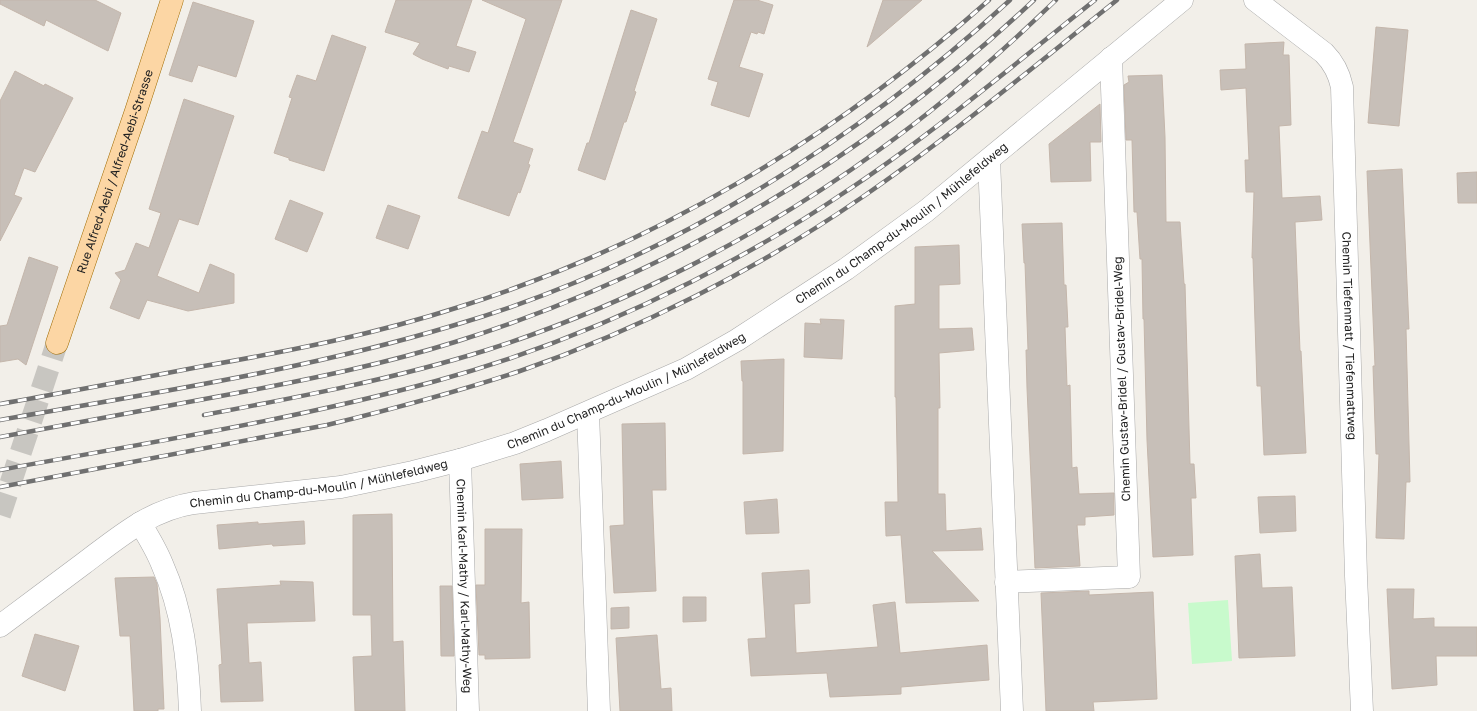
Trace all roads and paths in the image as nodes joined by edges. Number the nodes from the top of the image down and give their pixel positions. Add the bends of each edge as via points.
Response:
1 (172, 0) edge
2 (1182, 0) edge
3 (1255, 0) edge
4 (1111, 58) junction
5 (989, 160) junction
6 (57, 343) tunnel mouth
7 (588, 413) junction
8 (460, 460) junction
9 (140, 523) junction
10 (1006, 582) junction
11 (0, 626) edge
12 (190, 711) edge
13 (468, 711) edge
14 (599, 711) edge
15 (1012, 711) edge
16 (1362, 711) edge

1 - 6 main road, Rue Alfred-Aebi / Alfred-Aebi-Strasse
2 - 4 street, Chemin du Champ-du-Moulin / Mühlefeldweg
3 - 16 street, Chemin Tiefenmatt / Tiefenmattweg via 1324,53 1338,72 1342,87
4 - 5 street, Chemin du Champ-du-Moulin / Mühlefeldweg
4 - 10 street, Chemin Gustav-Bridel / Gustav-Bridel-Weg via 1129,577
5 - 7 street, Chemin du Champ-du-Moulin / Mühlefeldweg via 846,269 737,340 679,372
5 - 10 street
7 - 8 street, Chemin du Champ-du-Moulin / Mühlefeldweg via 515,443
7 - 14 street
8 - 9 street, Chemin du Champ-du-Moulin / Mühlefeldweg via 340,487 182,505
8 - 13 street, Chemin Karl-Mathy / Karl-Mathy-Weg
9 - 11 street, Chemin du Champ-du-Moulin / Mühlefeldweg
9 - 12 street via 162,562 176,601 187,652
10 - 15 street

